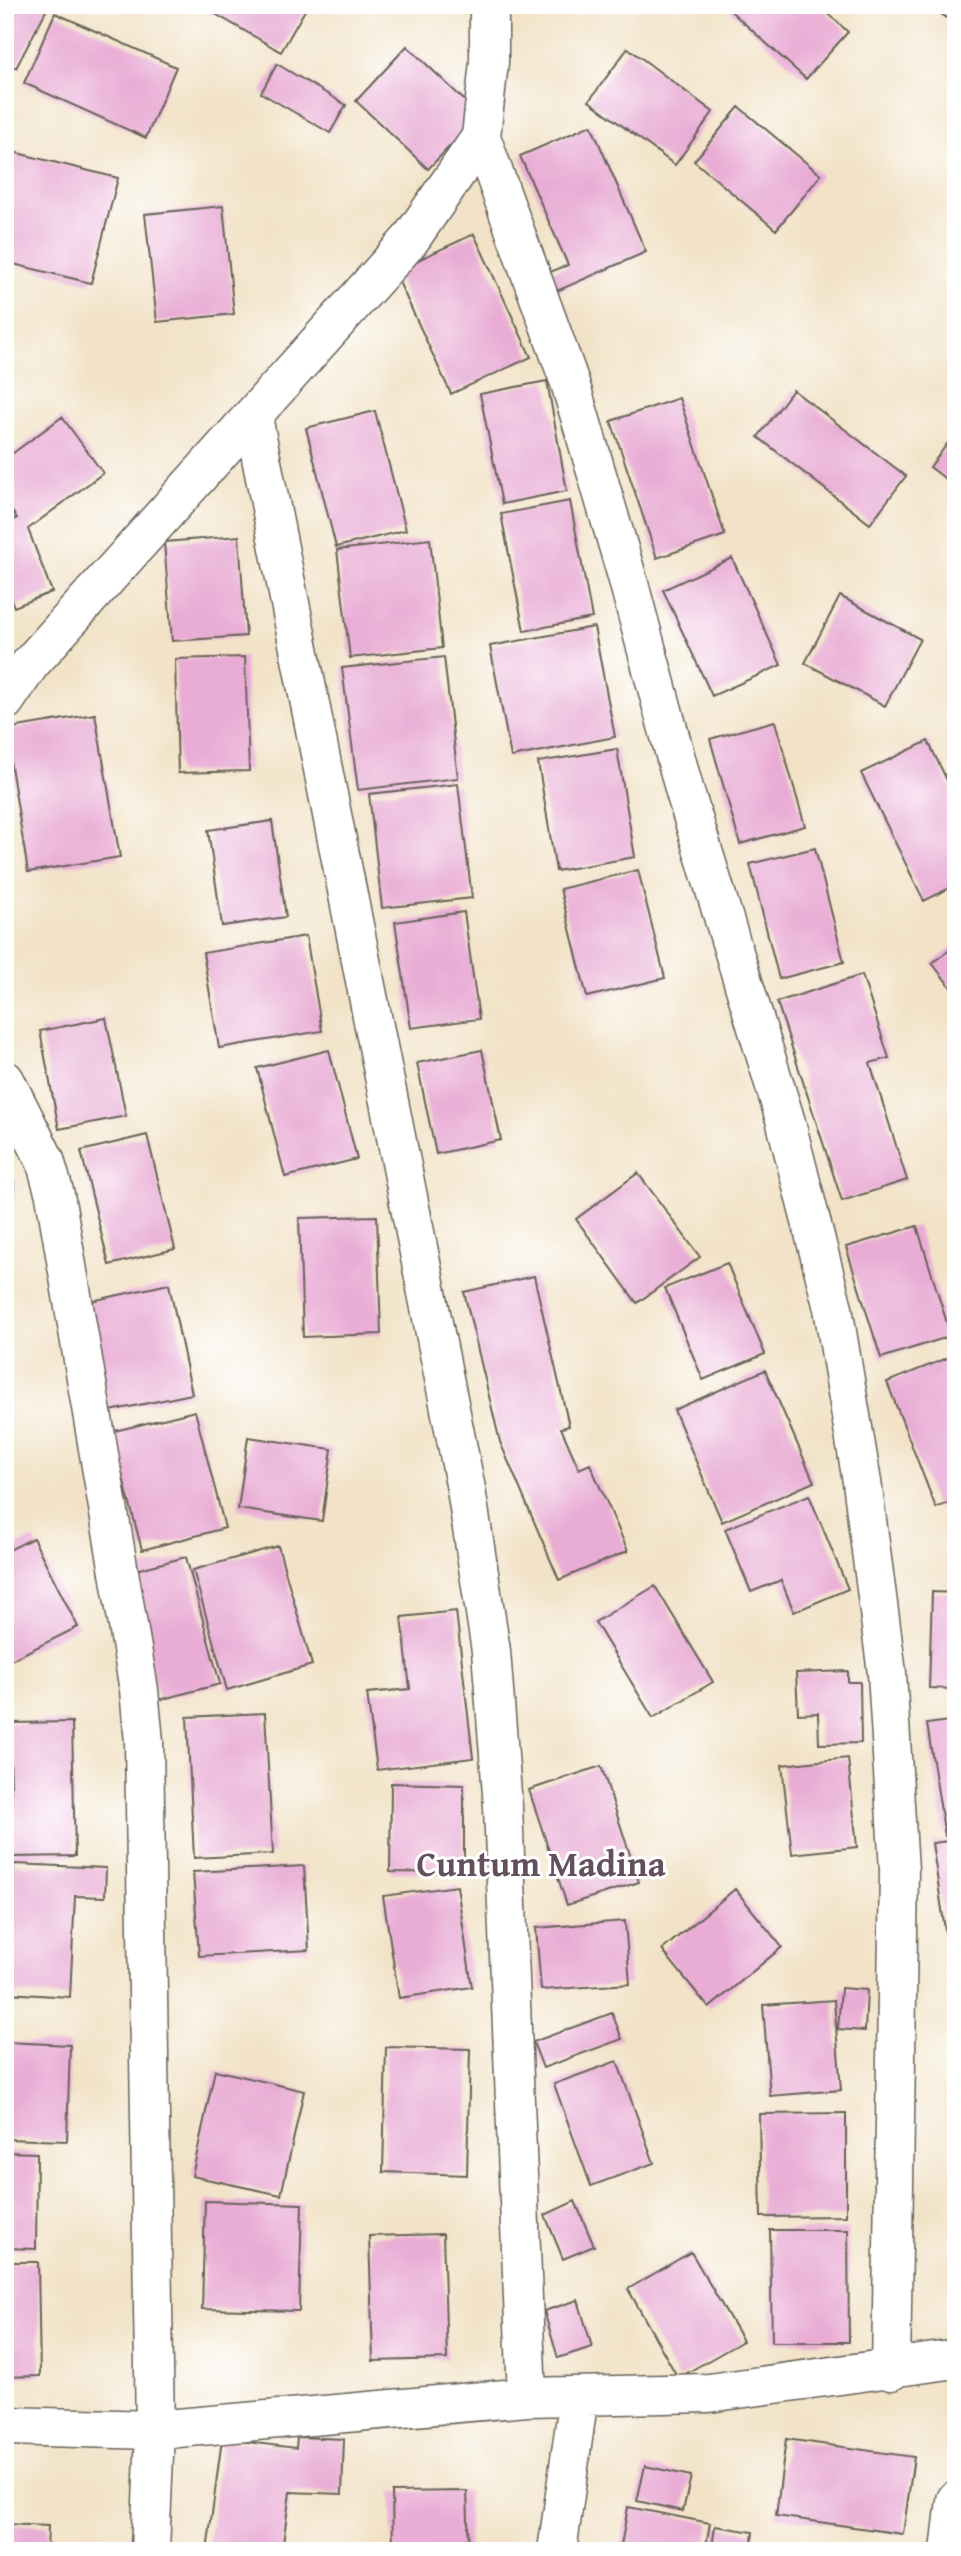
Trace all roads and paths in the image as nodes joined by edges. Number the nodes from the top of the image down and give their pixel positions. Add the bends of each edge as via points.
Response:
1 (488, 5) edge
2 (481, 137) junction
3 (253, 417) junction
4 (5, 701) edge
5 (5, 1080) edge
6 (956, 2359) edge
7 (891, 2371) junction
8 (579, 2396) junction
9 (527, 2397) junction
10 (5, 2427) edge
11 (155, 2430) junction
12 (956, 2500) edge
13 (150, 2551) edge
14 (557, 2551) edge
15 (950, 2551) edge

1 - 2 street via 489,62
2 - 3 street via 410,240
2 - 7 street via 570,383 685,792 785,1119 833,1308 887,1673 900,1870
3 - 4 street via 30,664
3 - 9 street via 463,1476 491,1651 503,1807
5 - 11 street via 45,1160 55,1195 139,1690 144,1742
6 - 7 street
7 - 8 street via 709,2393
8 - 9 street
8 - 14 street
9 - 11 street
10 - 11 street
11 - 13 street
12 - 15 street

